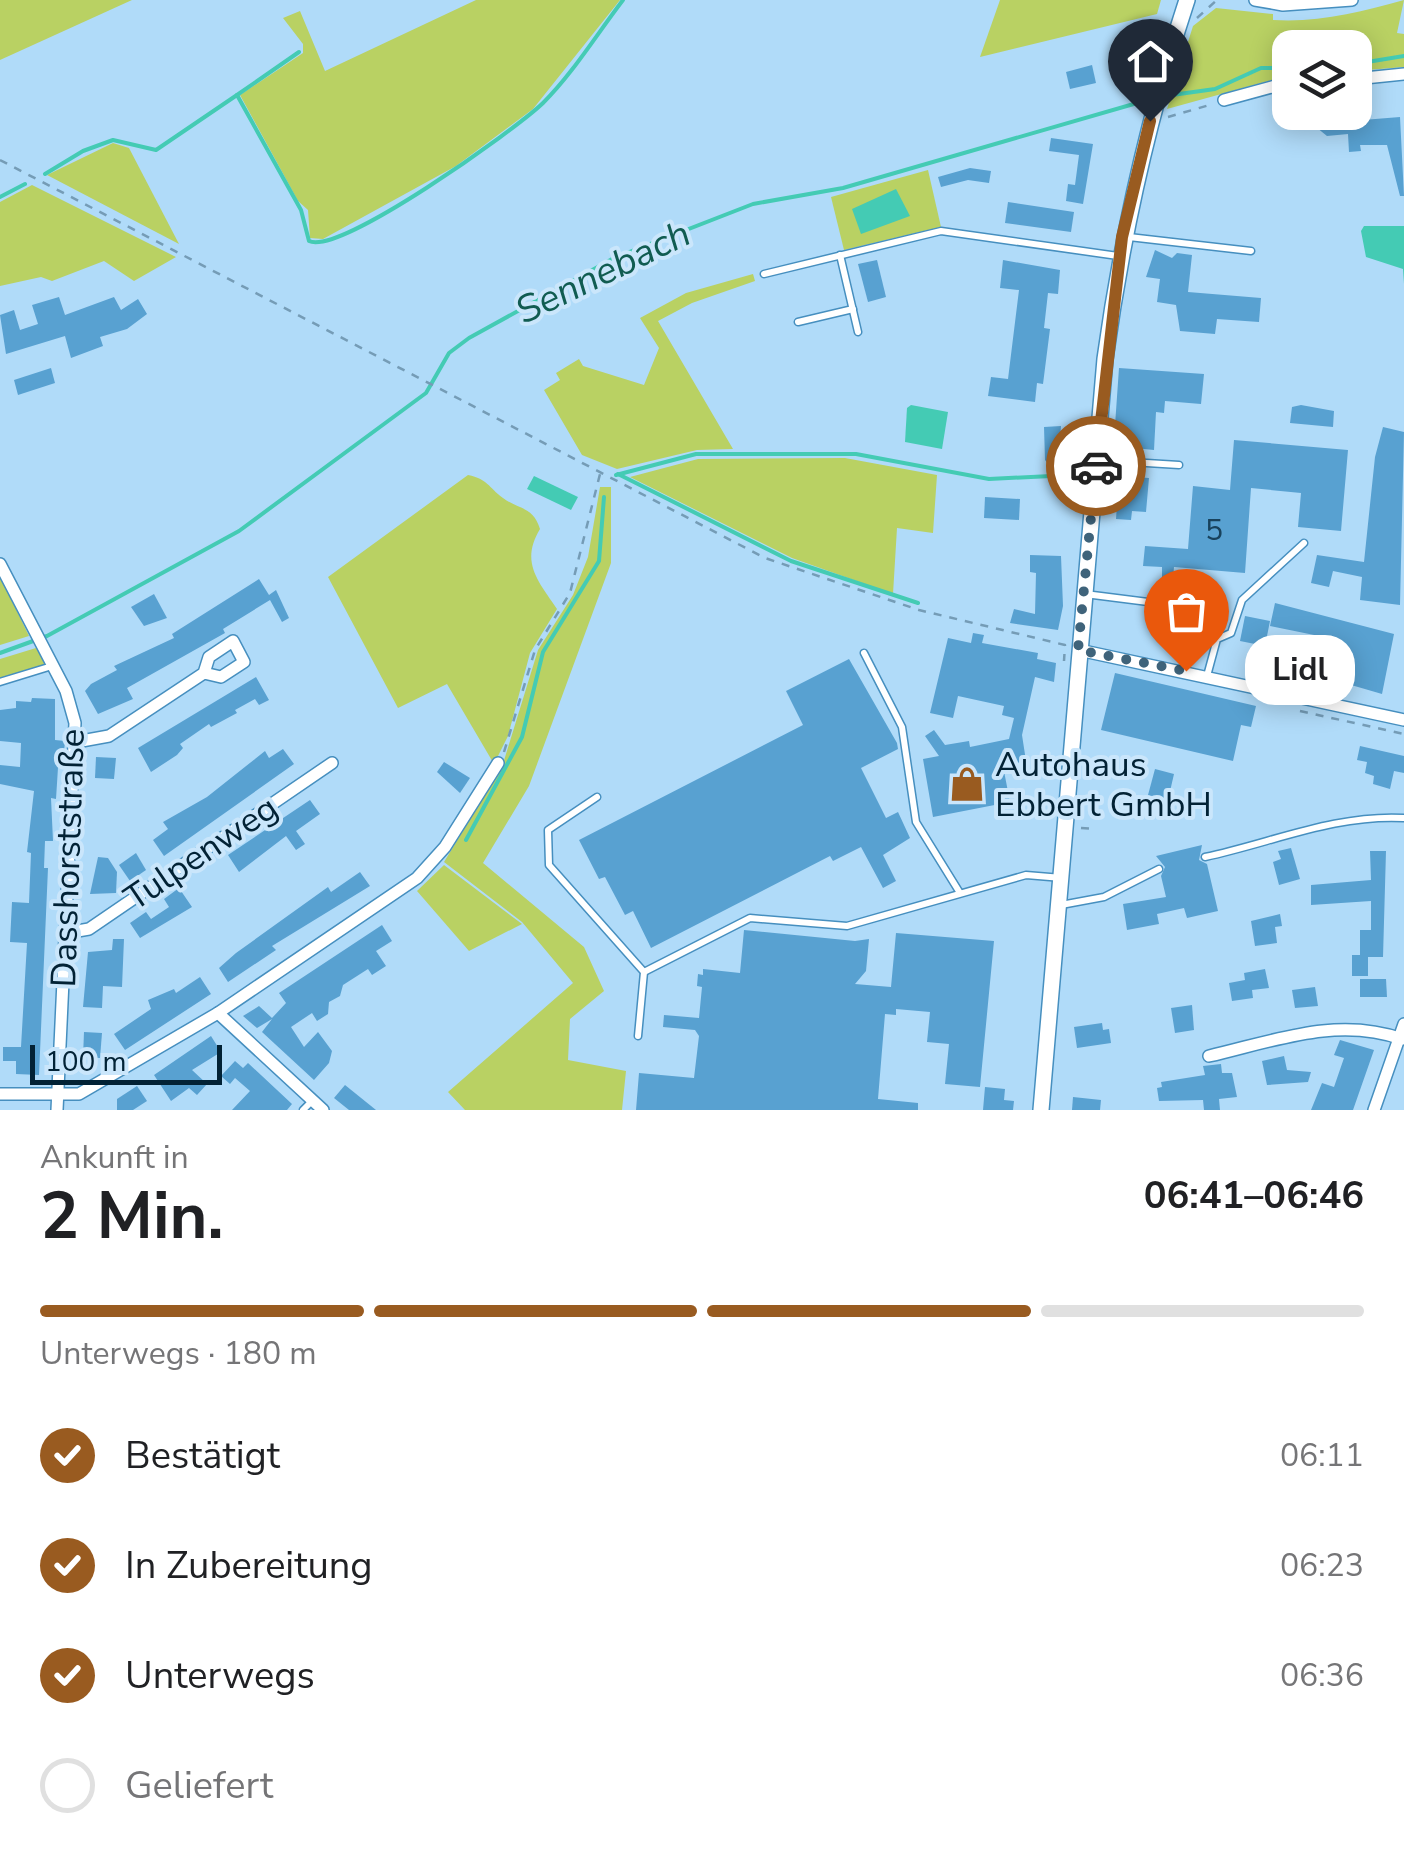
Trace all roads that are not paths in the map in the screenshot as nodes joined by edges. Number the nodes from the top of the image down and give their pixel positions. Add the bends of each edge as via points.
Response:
1 (1187, 0) edge
2 (1255, 0) edge
3 (1352, 0) edge
4 (1404, 74) edge
5 (1372, 77) edge
6 (1272, 87) edge
7 (1224, 100) road end
8 (1122, 237) junction
9 (1251, 251) dead end
10 (840, 255) junction
11 (1120, 256) junction
12 (764, 274) dead end
13 (852, 309) junction
14 (798, 322) dead end
15 (858, 332) dead end
16 (1096, 460) junction
17 (1178, 464) dead end
18 (1304, 543) dead end
19 (0, 564) edge
20 (1084, 594) junction
21 (1156, 603) dead end
22 (1072, 647) junction
23 (864, 653) dead end
24 (53, 666) junction
25 (204, 674) dead end
26 (1207, 676) junction
27 (0, 682) edge
28 (1404, 720) edge
29 (76, 742) junction
30 (332, 763) dead end
31 (498, 763) road end
32 (596, 797) dead end
33 (1404, 818) edge
34 (1205, 857) dead end
35 (1159, 869) dead end
36 (1062, 878) junction
37 (960, 893) junction
38 (1060, 905) junction
39 (66, 933) junction
40 (644, 972) junction
41 (218, 1013) junction
42 (1404, 1024) edge
43 (638, 1036) dead end
44 (1402, 1039) edge
45 (1210, 1056) dead end
46 (0, 1094) edge
47 (58, 1096) junction
48 (307, 1105) edge
49 (57, 1110) edge
50 (323, 1110) edge
51 (1041, 1110) edge
52 (1374, 1110) edge

1 - 8 main road
2 - 3 street
4 - 5 street
6 - 7 street
8 - 9 lane
8 - 11 main road
10 - 11 lane via 941,231
10 - 12 lane
10 - 13 lane
11 - 16 main road
13 - 14 lane
13 - 15 lane
16 - 17 lane
16 - 20 main road
18 - 26 lane via 1242,600 1230,634 1217,638
19 - 24 street, Dasshorststraße
20 - 21 lane
20 - 22 main road
22 - 26 street
22 - 36 main road
23 - 37 lane via 902,726 916,822
24 - 27 lane
24 - 29 street, Dasshorststraße via 72,707
25 - 29 street via 109,736
26 - 28 street
29 - 39 street, Dasshorststraße
30 - 39 street, Tulpenweg via 89,929
31 - 41 street via 446,848 418,878
32 - 40 lane via 548,830 549,865
33 - 34 lane via 1368,818
35 - 38 lane via 1104,898
36 - 37 lane via 1026,875
36 - 38 main road
37 - 40 lane via 847,926 750,918
38 - 51 main road
39 - 47 street, Dasshorststraße
40 - 43 lane
41 - 47 street via 96,1087
41 - 48 street
42 - 44 street
44 - 45 street via 1370,1028 1338,1028
44 - 52 street
46 - 47 street
47 - 49 street, Dasshorststraße
48 - 50 street

